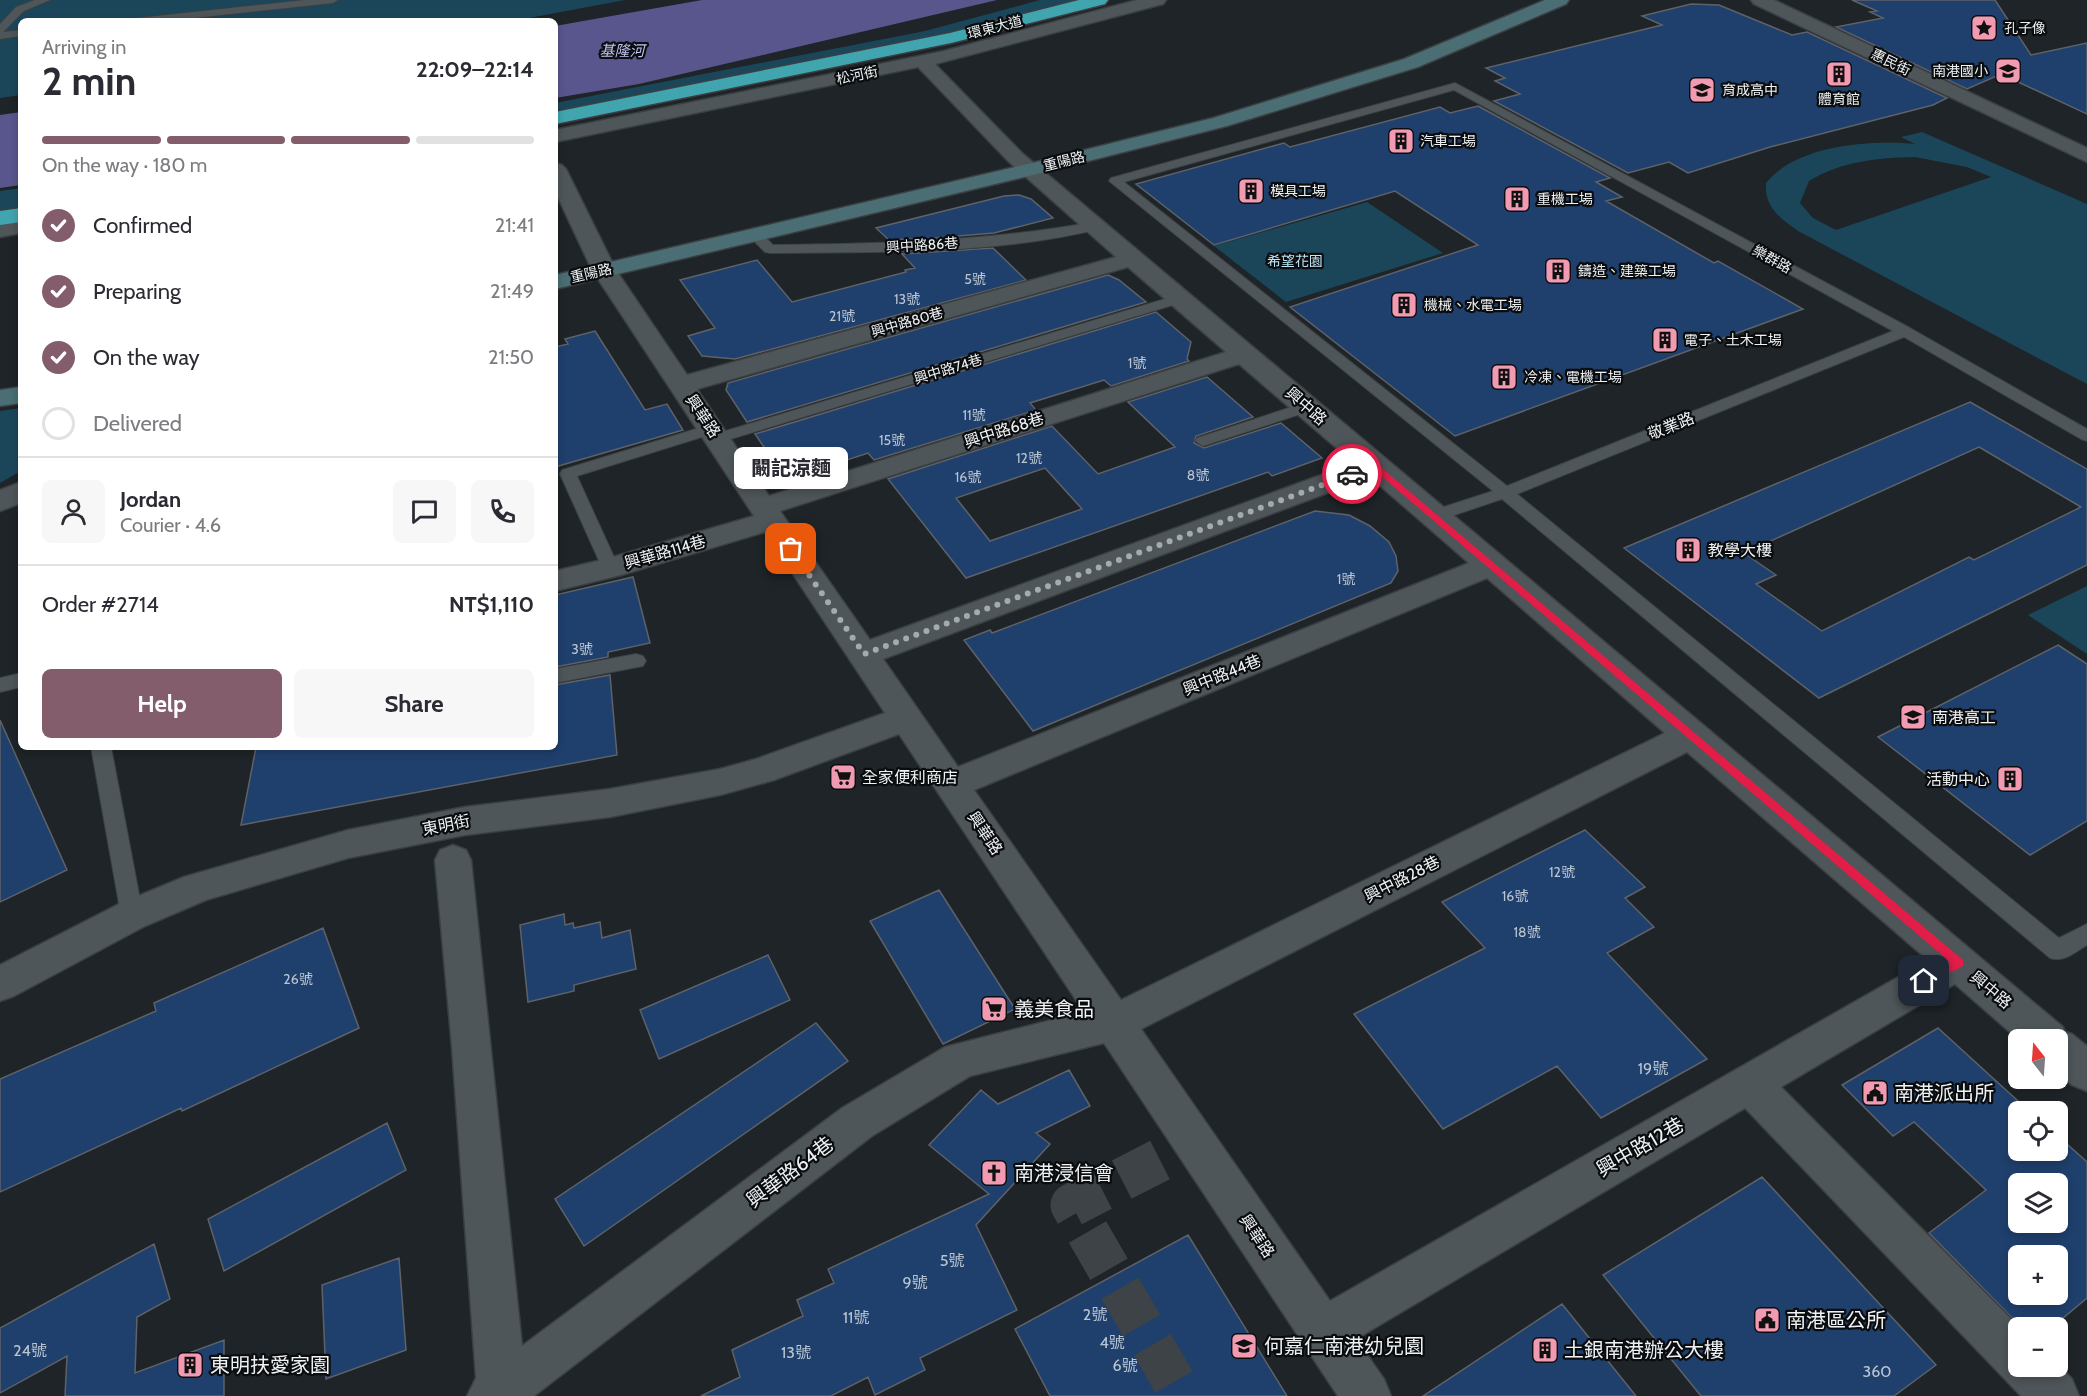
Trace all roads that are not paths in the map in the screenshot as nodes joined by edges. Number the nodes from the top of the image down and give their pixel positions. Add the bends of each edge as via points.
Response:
1 (45, 0) edge
2 (333, 0) edge
3 (1098, 0) edge
4 (1157, 0) edge
5 (1560, 0) edge
6 (1800, 2) dead end
7 (1767, 3) edge
8 (166, 18) edge
9 (0, 30) edge
10 (18, 33) edge
11 (0, 36) edge
12 (922, 61) junction
13 (558, 117) edge
14 (558, 135) edge
15 (2077, 144) edge
16 (2087, 156) edge
17 (1029, 170) junction
18 (558, 175) edge
19 (18, 215) edge
20 (0, 218) edge
21 (1094, 226) junction
22 (18, 227) edge
23 (0, 230) edge
24 (755, 235) junction
25 (1133, 259) junction
26 (604, 270) junction
27 (558, 281) edge
28 (1178, 299) junction
29 (1905, 331) junction
30 (1244, 354) junction
31 (682, 385) junction
32 (18, 395) edge
33 (0, 398) edge
34 (1307, 407) junction
35 (715, 434) junction
36 (2087, 436) edge
37 (1203, 441) dead end
38 (1374, 465) junction
39 (561, 475) edge
40 (18, 492) edge
41 (1505, 493) junction
42 (0, 502) edge
43 (769, 513) junction
44 (1434, 516) junction
45 (1492, 565) junction
46 (610, 568) junction
47 (558, 580) edge
48 (864, 654) junction
49 (636, 661) dead end
50 (558, 675) edge
51 (18, 681) edge
52 (0, 685) edge
53 (907, 718) junction
54 (1691, 735) junction
55 (102, 750) edge
56 (952, 784) junction
57 (453, 860) dead end
58 (132, 915) junction
59 (2087, 933) edge
60 (1959, 963) junction
61 (0, 984) edge
62 (1114, 1023) junction
63 (2036, 1029) edge
64 (2068, 1056) edge
65 (2087, 1072) edge
66 (1749, 1083) junction
67 (1323, 1332) junction
68 (2008, 1349) edge
69 (2037, 1377) edge
70 (498, 1394) edge
71 (1367, 1396) edge
72 (2055, 1396) edge

1 - 9 lane via 20,9
2 - 8 lane
3 - 13 highway, 環東大道 via 874,54
4 - 12 street, 松河街
5 - 17 street, 重陽路 via 1411,63 1343,85 1220,122
6 - 7 street
7 - 15 street, 惠民街
10 - 11 lane
12 - 14 street, 松河街
12 - 17 street, 興中路
15 - 16 street, 惠民街
17 - 21 street, 興中路
17 - 24 street, 重陽路
18 - 26 street, 興華路
19 - 20 highway
21 - 24 lane, 興中路86巷 via 1055,234 888,249 770,249
21 - 25 street, 興中路
22 - 23 street
24 - 26 street, 重陽路
25 - 28 street, 興中路
25 - 31 street, 興中路80巷
26 - 27 street, 重陽路
26 - 31 street, 興華路
28 - 30 street, 興中路
28 - 35 lane, 興中路74巷
29 - 36 lane, 樂群路
29 - 41 lane, 敬業路
29 - 41 lane, 樂群路 via 1455,86 1115,181
30 - 34 street, 興中路
30 - 43 street, 興中路68巷
31 - 35 street, 興華路
32 - 33 street
34 - 37 lane
34 - 38 street, 興中路
35 - 39 lane, 興中路74巷
35 - 43 street, 興華路
38 - 44 street, 興中路
38 - 48 street
39 - 46 lane
40 - 42 street
41 - 44 lane, 敬業路
41 - 59 lane via 2058,951
43 - 46 street, 興華路114巷
43 - 48 street, 興華路
44 - 45 street, 興中路
45 - 54 street, 興中路
45 - 56 street, 興中路44巷
46 - 47 street, 興華路114巷
48 - 53 street, 興華路
49 - 50 lane
51 - 52 lane
53 - 56 street, 興華路
53 - 58 street, 東明街 via 752,774 666,794 465,821 348,844 197,888
54 - 60 street, 興中路
54 - 62 street, 興中路28巷
55 - 58 lane
56 - 62 street, 興華路
57 - 70 street via 472,1047
58 - 61 street, 東明街
60 - 63 street, 興中路
60 - 66 street, 興中路12巷
62 - 67 street, 興華路
62 - 70 street, 興華路64巷 via 960,1060 949,1066 857,1122
64 - 65 street
66 - 67 street, 興中路12巷
66 - 68 street
67 - 71 street, 興華路
69 - 72 street

